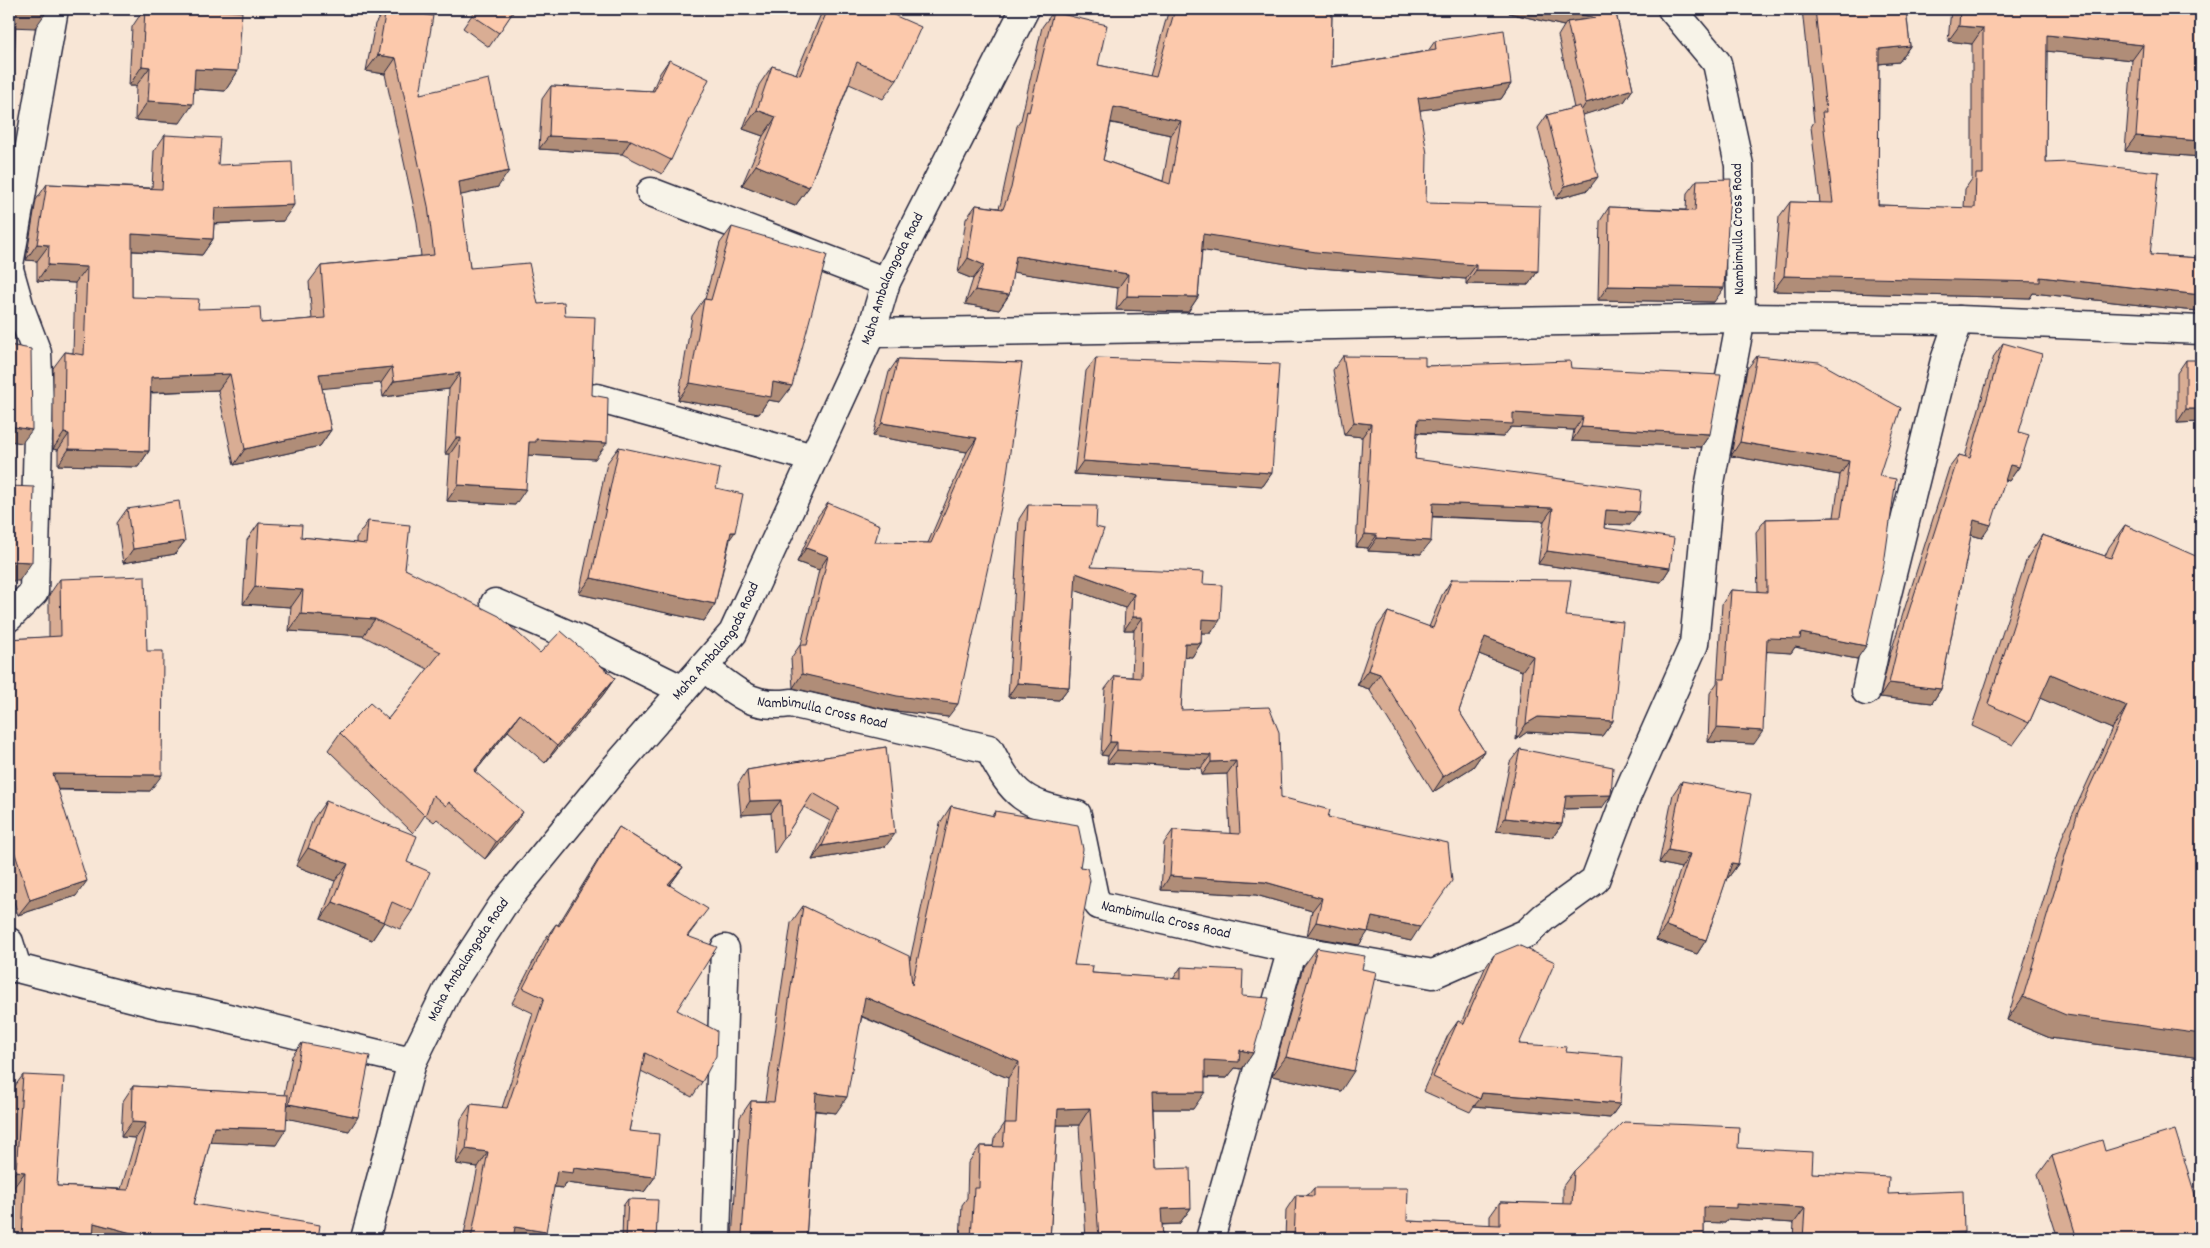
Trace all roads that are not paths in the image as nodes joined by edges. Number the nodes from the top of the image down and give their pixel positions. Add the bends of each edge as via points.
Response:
1 (54, 9) edge
2 (1025, 9) edge
3 (1672, 9) edge
4 (651, 192) dead end
5 (9, 265) edge
6 (9, 270) edge
7 (886, 282) junction
8 (1740, 318) junction
9 (1959, 320) junction
10 (2201, 330) edge
11 (871, 333) junction
12 (597, 398) edge
13 (812, 458) junction
14 (496, 603) dead end
15 (9, 617) edge
16 (703, 667) junction
17 (682, 690) junction
18 (1866, 691) dead end
19 (9, 942) edge
20 (725, 949) dead end
21 (1292, 949) junction
22 (13, 968) edge
23 (412, 1062) junction
24 (365, 1239) edge
25 (716, 1239) edge
26 (1210, 1239) edge

1 - 5 street
2 - 7 street, Maha Ambalangoda Road
3 - 8 street, Nambimulla Cross Road via 1717,63 1739,165
4 - 7 street
6 - 15 street via 37,353 39,396 34,592
7 - 11 street, Maha Ambalangoda Road
8 - 9 street
8 - 11 street
8 - 21 street, Nambimulla Cross Road via 1709,488 1694,644 1627,796 1595,880 1527,933 1433,974
9 - 10 street
9 - 18 street via 1945,360
11 - 13 street, Maha Ambalangoda Road
12 - 13 street
13 - 16 street, Maha Ambalangoda Road via 733,633
14 - 17 street via 592,645
16 - 17 street, Maha Ambalangoda Road
16 - 21 street, Nambimulla Cross Road via 760,704 791,703 990,749 1007,780 1022,797 1042,807 1077,814 1091,888 1099,905
17 - 23 street, Maha Ambalangoda Road via 502,906 448,989
19 - 22 street
20 - 25 street
21 - 26 street
22 - 23 street
23 - 24 street, Maha Ambalangoda Road

